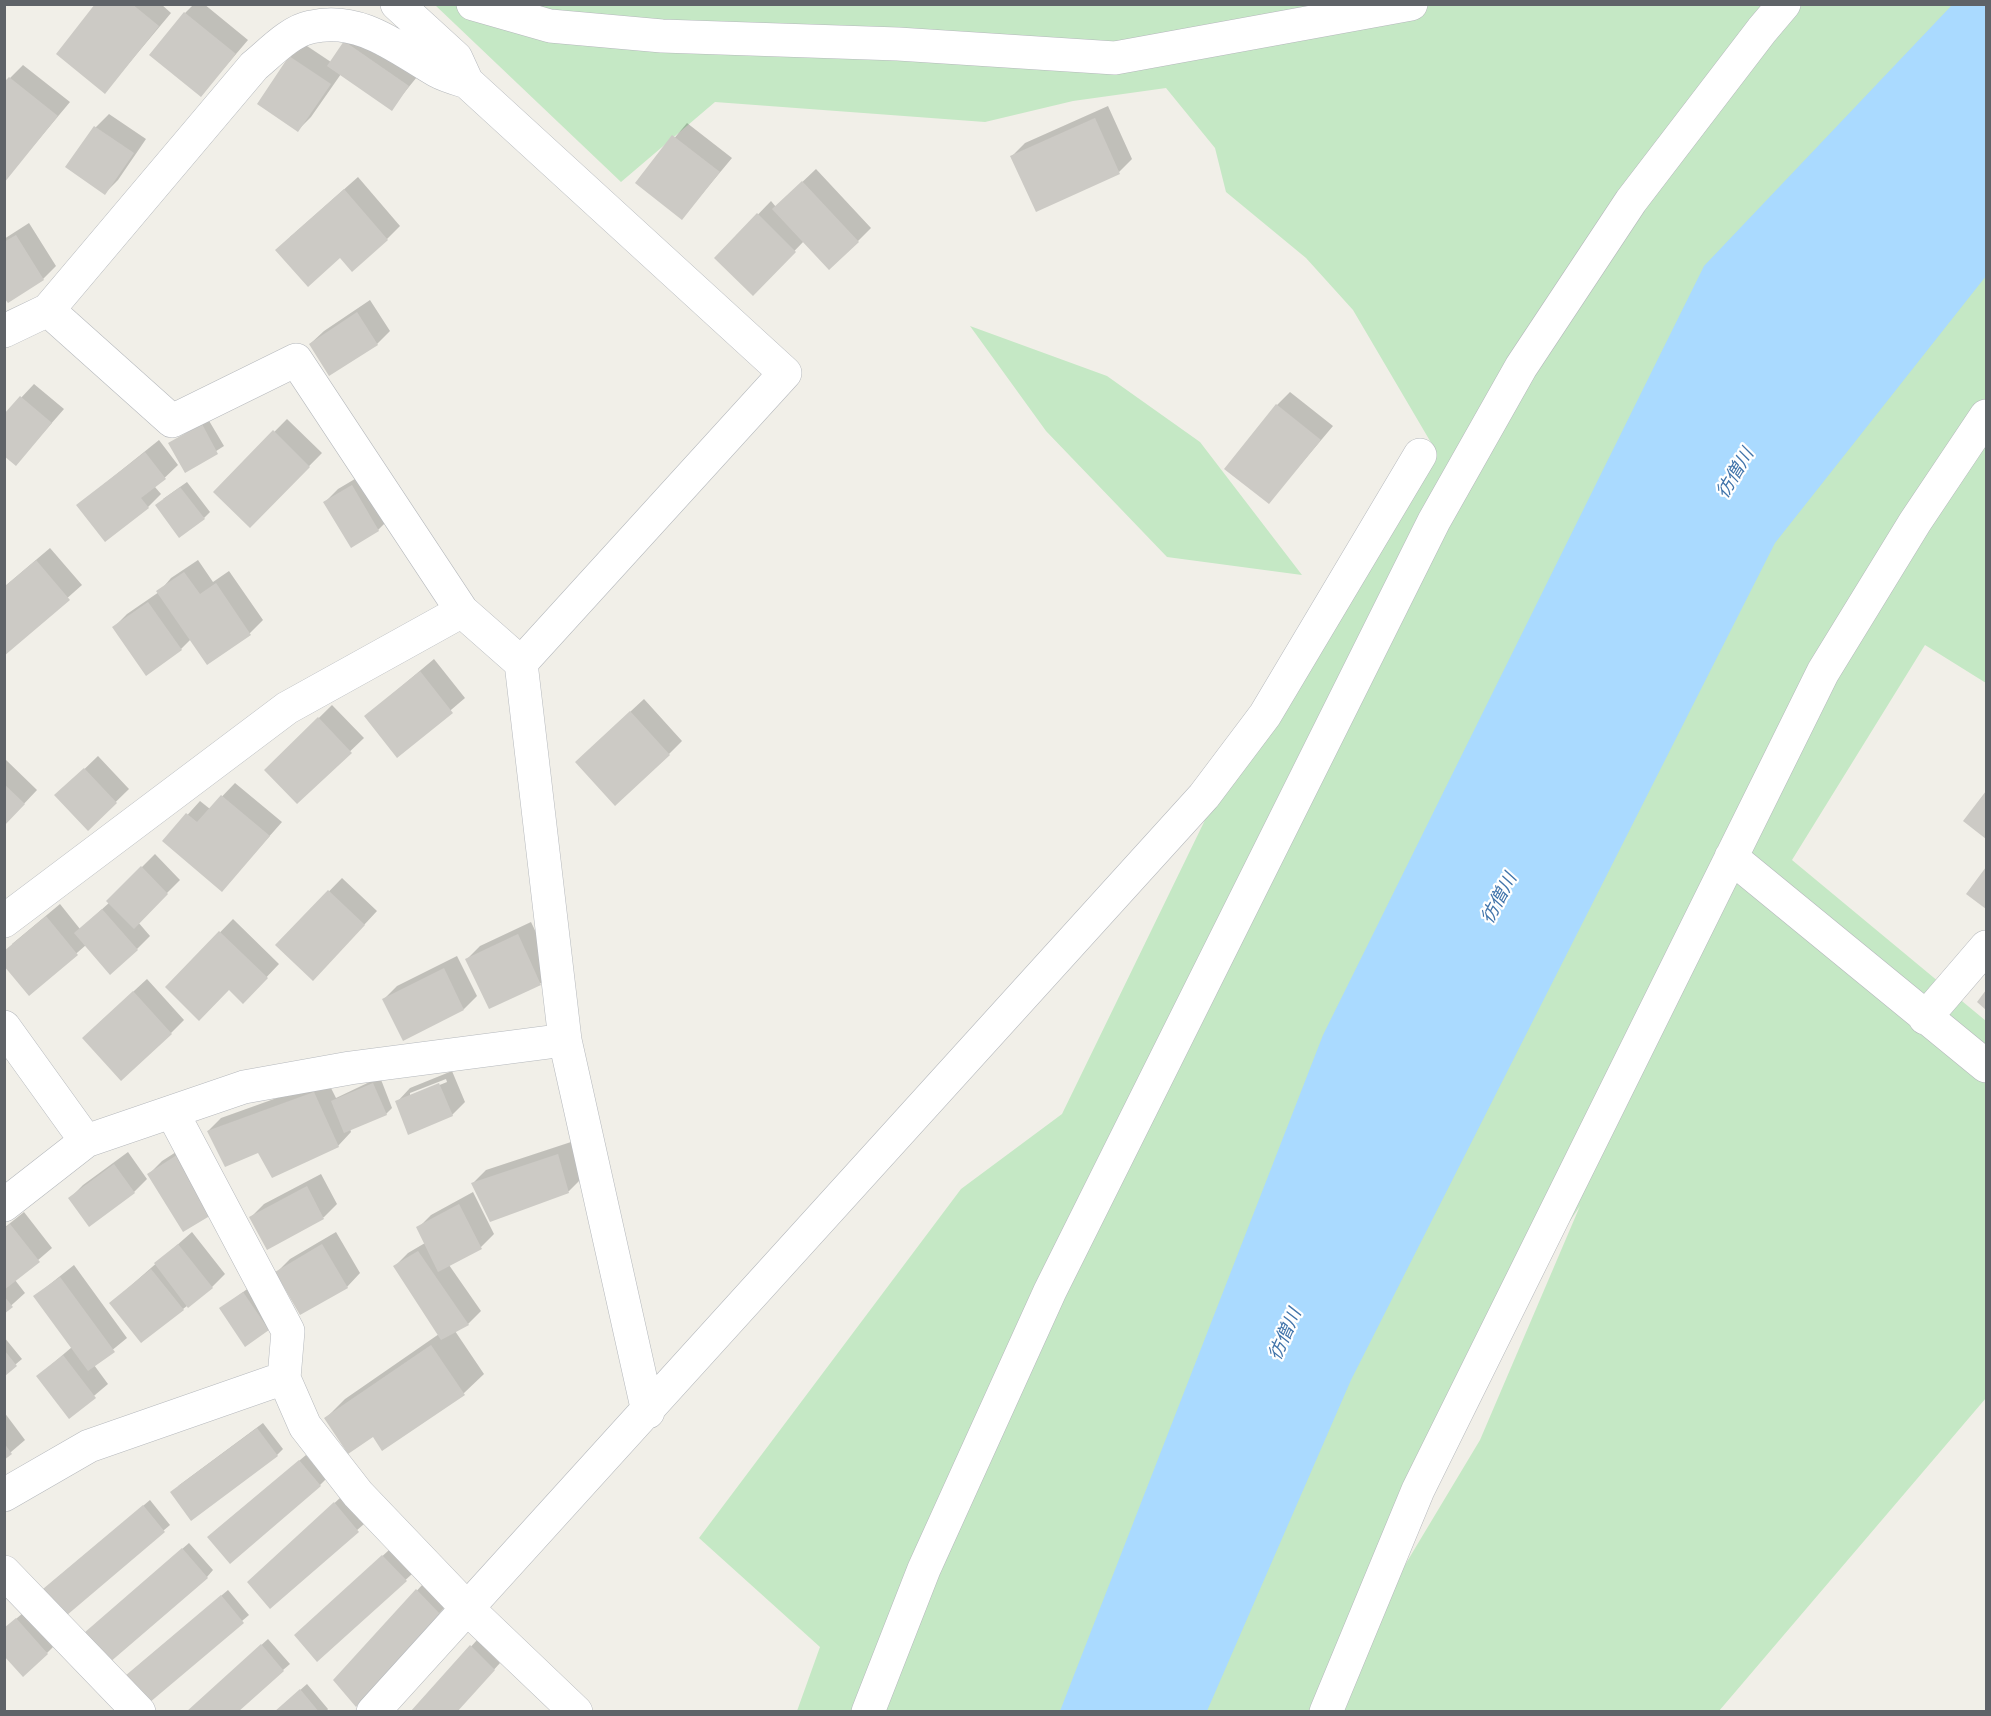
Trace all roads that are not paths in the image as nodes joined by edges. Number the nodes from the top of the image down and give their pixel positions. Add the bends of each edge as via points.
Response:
1 (397, 4) edge
2 (473, 4) edge
3 (1411, 4) edge
4 (1784, 4) edge
5 (467, 82) junction
6 (48, 310) junction
7 (4, 331) edge
8 (1986, 416) edge
9 (1420, 455) dead end
10 (462, 611) junction
11 (521, 663) junction
12 (1731, 857) junction
13 (4, 921) edge
14 (1986, 947) edge
15 (1925, 1018) junction
16 (4, 1027) edge
17 (566, 1040) junction
18 (1986, 1066) edge
19 (172, 1112) junction
20 (86, 1141) junction
21 (4, 1205) edge
22 (284, 1378) junction
23 (648, 1412) junction
24 (4, 1495) edge
25 (4, 1572) edge
26 (467, 1608) junction
27 (139, 1712) edge
28 (373, 1712) edge
29 (576, 1712) edge
30 (867, 1712) edge
31 (1326, 1712) edge

1 - 5 street via 456,58
2 - 3 street via 550,26 662,36 898,44 1115,58
4 - 30 street via 1631,201 1521,367 1434,521 1050,1291 924,1569
5 - 6 street via 440,73 375,33 346,25 309,27 277,46 254,66
5 - 11 street via 785,373
6 - 7 street
6 - 10 street via 172,421 296,360
8 - 12 street via 1823,672
9 - 23 street via 1265,715 1204,796
10 - 11 street
10 - 13 street via 288,708
11 - 17 street
12 - 15 street
12 - 31 street via 1418,1490
14 - 15 street
15 - 18 street
16 - 20 street
17 - 19 street via 350,1068 244,1087
17 - 23 street
19 - 20 street
19 - 22 street via 288,1331
20 - 21 street
22 - 24 street via 89,1446
22 - 26 street via 305,1425 358,1494
23 - 26 street
25 - 27 street
26 - 28 street
26 - 29 street

